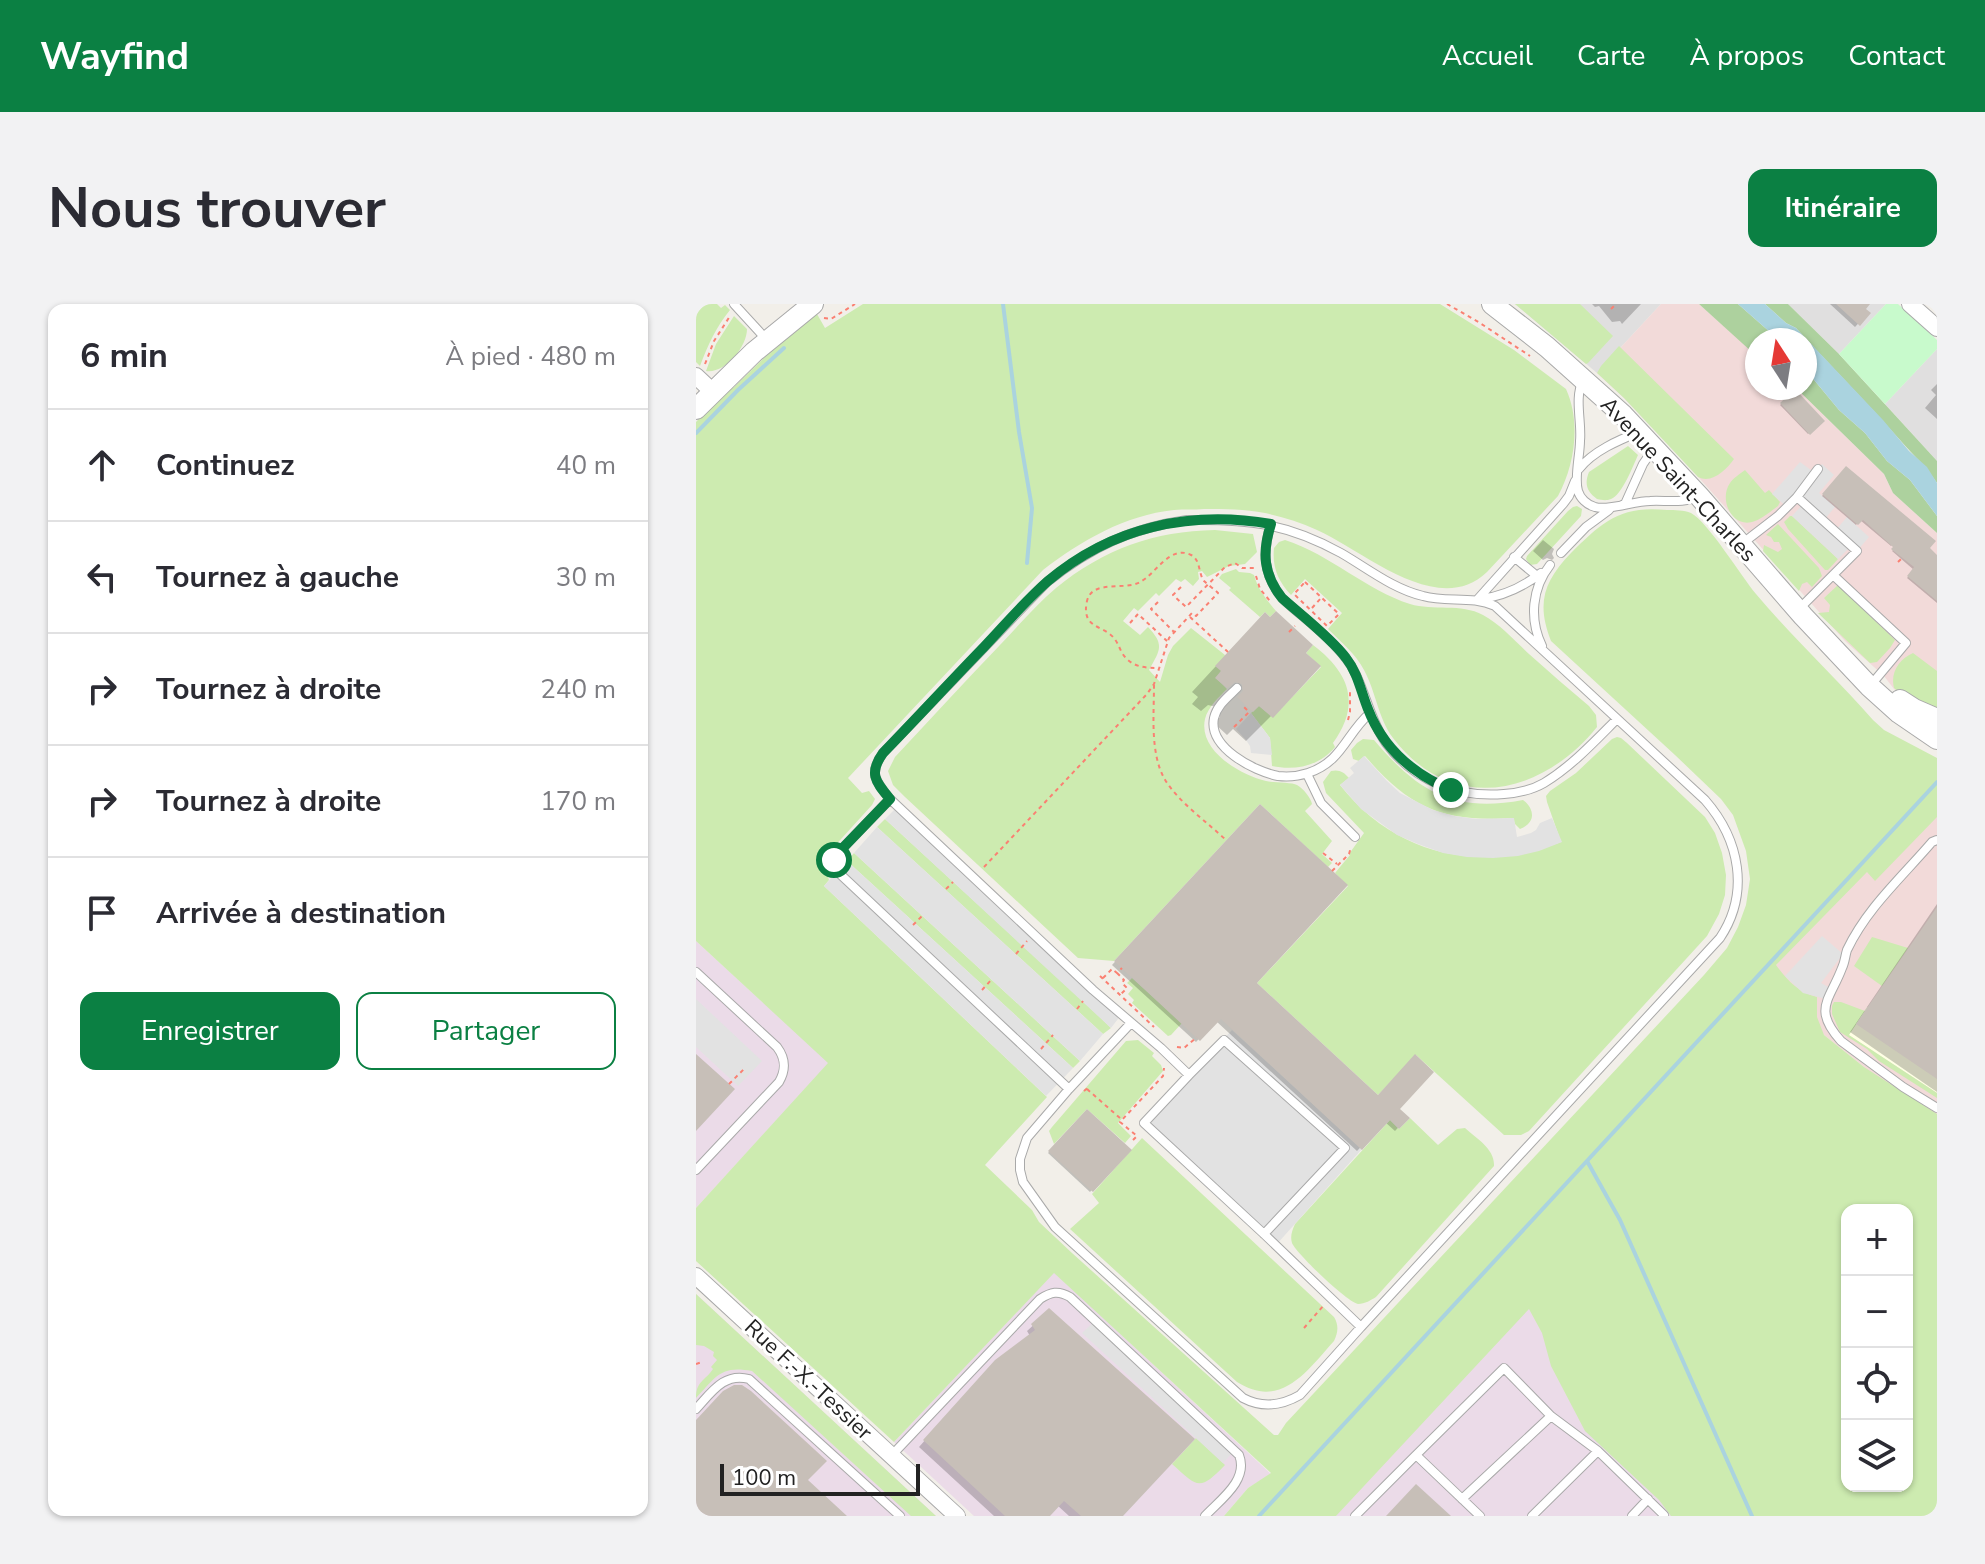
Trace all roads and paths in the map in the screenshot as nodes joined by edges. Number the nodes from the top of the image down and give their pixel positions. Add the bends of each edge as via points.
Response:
1 (855, 304) edge
2 (1447, 304) edge
3 (1492, 304) edge
4 (1616, 304) edge
5 (1910, 304) edge
6 (733, 308) edge
7 (817, 308) edge
8 (1611, 309) dead end
9 (1937, 328) edge
10 (768, 340) junction
11 (1537, 361) dead end
12 (700, 372) edge
13 (1583, 379) junction
14 (713, 392) junction
15 (696, 409) edge
16 (1639, 431) junction
17 (1655, 447) junction
18 (1818, 469) dead end
19 (1578, 470) junction
20 (1699, 496) junction
21 (1797, 497) junction
22 (1625, 504) junction
23 (1271, 524) junction
24 (1741, 545) junction
25 (1561, 553) dead end
26 (1514, 557) junction
27 (1902, 558) dead end
28 (1898, 562) dead end
29 (1833, 575) junction
30 (1537, 576) junction
31 (1208, 584) junction
32 (1181, 587) dead end
33 (1322, 597) junction
34 (1477, 600) junction
35 (1158, 602) dead end
36 (1272, 604) dead end
37 (1186, 607) junction
38 (1310, 610) junction
39 (1798, 610) junction
40 (1192, 613) junction
41 (1189, 617) junction
42 (1130, 623) dead end
43 (1296, 625) dead end
44 (1174, 632) junction
45 (1289, 632) dead end
46 (1168, 642) junction
47 (1228, 652) dead end
48 (1547, 653) junction
49 (1159, 668) junction
50 (1154, 684) junction
51 (1871, 684) junction
52 (1349, 686) dead end
53 (1237, 688) dead end
54 (1143, 697) junction
55 (1154, 700) junction
56 (1245, 705) dead end
57 (1370, 713) junction
58 (1617, 719) junction
59 (1937, 719) edge
60 (1347, 726) dead end
61 (1234, 727) dead end
62 (1937, 739) edge
63 (1307, 774) junction
64 (890, 799) junction
65 (1355, 837) dead end
66 (1226, 840) dead end
67 (1937, 840) edge
68 (1323, 853) dead end
69 (1349, 854) dead end
70 (1338, 865) junction
71 (984, 867) dead end
72 (1332, 871) dead end
73 (953, 882) dead end
74 (946, 889) dead end
75 (923, 915) dead end
76 (916, 923) dead end
77 (1022, 946) dead end
78 (1016, 954) dead end
79 (1122, 968) dead end
80 (696, 972) edge
81 (1117, 973) junction
82 (992, 979) dead end
83 (985, 987) dead end
84 (1120, 995) junction
85 (1083, 1001) dead end
86 (1077, 1009) dead end
87 (1131, 1023) junction
88 (1163, 1034) dead end
89 (1053, 1035) dead end
90 (1197, 1037) dead end
91 (1046, 1043) dead end
92 (1173, 1044) dead end
93 (1161, 1062) dead end
94 (745, 1068) dead end
95 (1189, 1075) junction
96 (729, 1084) dead end
97 (1069, 1089) junction
98 (1087, 1089) dead end
99 (1937, 1108) edge
100 (1122, 1120) junction
101 (1133, 1140) dead end
102 (696, 1170) edge
103 (1264, 1234) junction
104 (696, 1276) edge
105 (1322, 1307) dead end
106 (1361, 1327) junction
107 (1304, 1328) dead end
108 (702, 1362) dead end
109 (696, 1364) edge
110 (696, 1409) edge
111 (1551, 1416) junction
112 (1598, 1451) junction
113 (1416, 1455) junction
114 (892, 1456) junction
115 (1462, 1499) junction
116 (1648, 1499) junction
117 (1664, 1515) edge
118 (900, 1516) edge
119 (957, 1516) edge
120 (1205, 1516) edge
121 (1355, 1516) edge
122 (1480, 1516) edge
123 (1532, 1516) edge
124 (1632, 1516) edge

1 - 7 path via 831,319
2 - 11 path
3 - 13 street, Avenue Saint-Charles
4 - 8 path
5 - 9 street
6 - 10 lane
6 - 12 path
7 - 10 street
10 - 14 street
12 - 14 street
13 - 16 street, Avenue Saint-Charles
13 - 19 lane via 1578,393
14 - 15 street
16 - 17 street, Avenue Saint-Charles
16 - 19 lane via 1597,453
17 - 20 street, Avenue Saint-Charles
17 - 22 lane
18 - 21 lane
19 - 22 lane via 1577,488 1585,502 1601,509
19 - 26 lane via 1569,496
20 - 22 lane
20 - 24 street, Avenue Saint-Charles
21 - 24 lane
21 - 29 lane via 1857,551
22 - 25 lane via 1602,513
23 - 34 lane via 1313,539 1423,597
23 - 57 lane via 1264,552 1269,578 1282,598 1346,657
23 - 64 lane via 1161,524 1113,540 1065,567 883,753 876,780
24 - 39 street, Avenue Saint-Charles
26 - 30 lane
26 - 34 lane
27 - 28 path
29 - 39 lane
29 - 51 lane via 1906,643
30 - 34 lane via 1502,595
30 - 48 lane via 1550,565 1534,603 1537,633
31 - 36 path via 1230,564 1256,568 1260,589
31 - 37 path
31 - 40 path via 1218,593 1196,616
31 - 49 path via 1194,556 1179,553 1145,580 1093,590 1088,596 1088,619 1110,633 1130,663
32 - 37 path via 1173,595
33 - 38 path
33 - 38 path via 1305,582 1294,594
33 - 38 path via 1339,614 1327,626
34 - 48 lane via 1507,615
35 - 44 path via 1151,609
37 - 40 path
39 - 51 street, Avenue Saint-Charles
40 - 41 path
41 - 44 path
41 - 47 path
42 - 46 path via 1138,614
43 - 45 path
44 - 46 path
46 - 49 path
48 - 58 lane
49 - 50 path
50 - 54 path
50 - 55 path
51 - 59 street, Avenue Saint-Charles
51 - 62 street, Avenue Saint-Charles via 1899,713
52 - 60 path
53 - 63 lane via 1215,715 1214,731 1221,744 1265,772
54 - 55 path
54 - 71 path
55 - 66 path via 1156,748 1164,778
56 - 61 path via 1249,712
57 - 58 lane via 1388,746 1404,762 1433,783 1471,795 1541,785
57 - 63 lane via 1337,756
58 - 106 lane via 1724,824 1738,876 1729,925
63 - 65 lane via 1321,803
64 - 87 lane
64 - 97 lane via 838,853 835,866
67 - 99 lane via 1861,925 1826,999 1825,1013 1841,1041
68 - 70 path
69 - 70 path
70 - 72 path
73 - 74 path
75 - 76 path
77 - 78 path
79 - 81 path
80 - 102 lane via 777,1047 784,1060 779,1082
81 - 84 path via 1127,988
81 - 84 path via 1112,969 1101,977
82 - 83 path
84 - 88 path
85 - 86 path
87 - 95 lane
87 - 97 lane
89 - 91 path
90 - 92 path via 1184,1048
93 - 100 path via 1163,1076
94 - 96 path
95 - 103 lane via 1144,1123
95 - 103 lane via 1224,1040 1345,1148
97 - 106 lane via 1027,1138 1020,1159 1023,1182 1055,1227 1243,1398 1267,1405 1300,1395
98 - 100 path
100 - 101 path via 1137,1136
103 - 106 lane
104 - 114 street, Rue F.-X.-Tessier
105 - 107 path
108 - 109 path
110 - 118 lane via 725,1380 749,1379
111 - 112 lane
111 - 113 lane via 1504,1368
111 - 115 lane
112 - 116 lane
112 - 123 lane
113 - 115 lane
113 - 121 lane
114 - 119 street, Rue F.-X.-Tessier
114 - 120 lane via 1040,1299 1063,1293 1239,1455 1240,1477
115 - 122 lane
116 - 117 lane
116 - 124 lane

